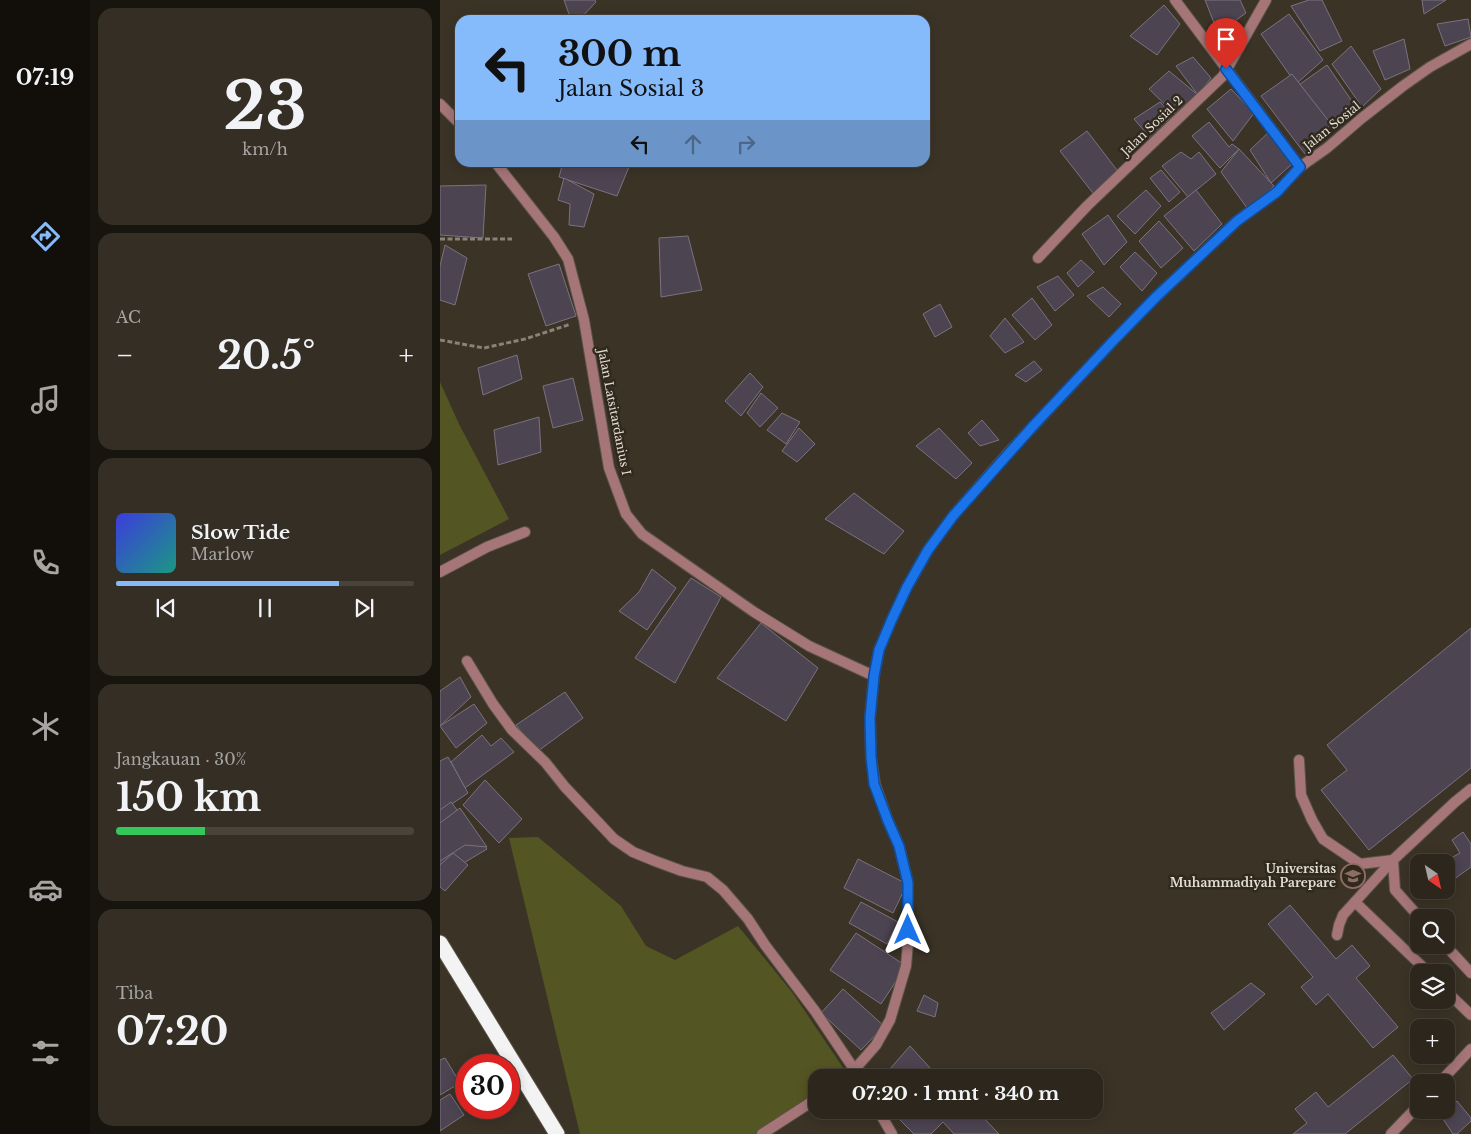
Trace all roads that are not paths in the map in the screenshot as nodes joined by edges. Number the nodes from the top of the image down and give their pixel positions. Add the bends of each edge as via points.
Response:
1 (1175, 0) edge
2 (1266, 0) edge
3 (1471, 44) edge
4 (1226, 69) junction
5 (440, 104) edge
6 (455, 119) edge
7 (498, 167) edge
8 (1300, 167) junction
9 (1038, 258) dead end
10 (525, 532) dead end
11 (440, 572) edge
12 (467, 661) dead end
13 (874, 676) junction
14 (1300, 760) dead end
15 (1471, 790) edge
16 (1394, 860) junction
17 (1355, 902) junction
18 (1412, 909) edge
19 (1337, 935) dead end
20 (440, 943) edge
21 (1453, 954) edge
22 (1420, 964) edge
23 (1471, 973) edge
24 (1455, 1000) edge
25 (1471, 1015) edge
26 (1471, 1049) edge
27 (854, 1069) edge
28 (860, 1069) edge
29 (1448, 1074) edge
30 (808, 1103) edge
31 (1410, 1114) edge
32 (883, 1119) edge
33 (557, 1134) edge
34 (762, 1134) edge
35 (892, 1134) edge
36 (1391, 1134) edge

1 - 4 street
2 - 4 street, Jalan Sosial 2
3 - 8 street, Jalan Sosial via 1403,86
4 - 8 street
4 - 9 street, Jalan Sosial 2 via 1223,76 1087,206
5 - 6 street
7 - 13 street, Jalan Latsitardanius I via 568,259 584,320 609,468 626,514 642,534 754,612 809,646
8 - 13 street, Jalan Sosial via 1277,192 1237,221 1150,304 1034,425 953,516 928,550 903,595 879,650
10 - 11 street via 487,547
12 - 27 street via 512,730 614,838 633,852 655,861 707,876 723,890 748,919
13 - 28 street, Jalan Sosial via 870,718 874,784 899,846 908,883 908,942 906,966 890,1020
14 - 16 street via 1301,795 1323,839 1360,864
15 - 16 street
16 - 17 street
16 - 18 street via 1395,890
17 - 19 street via 1343,916
17 - 22 street
20 - 33 highway
21 - 23 street
24 - 25 street
26 - 29 street
30 - 34 street
31 - 36 street
32 - 35 street

